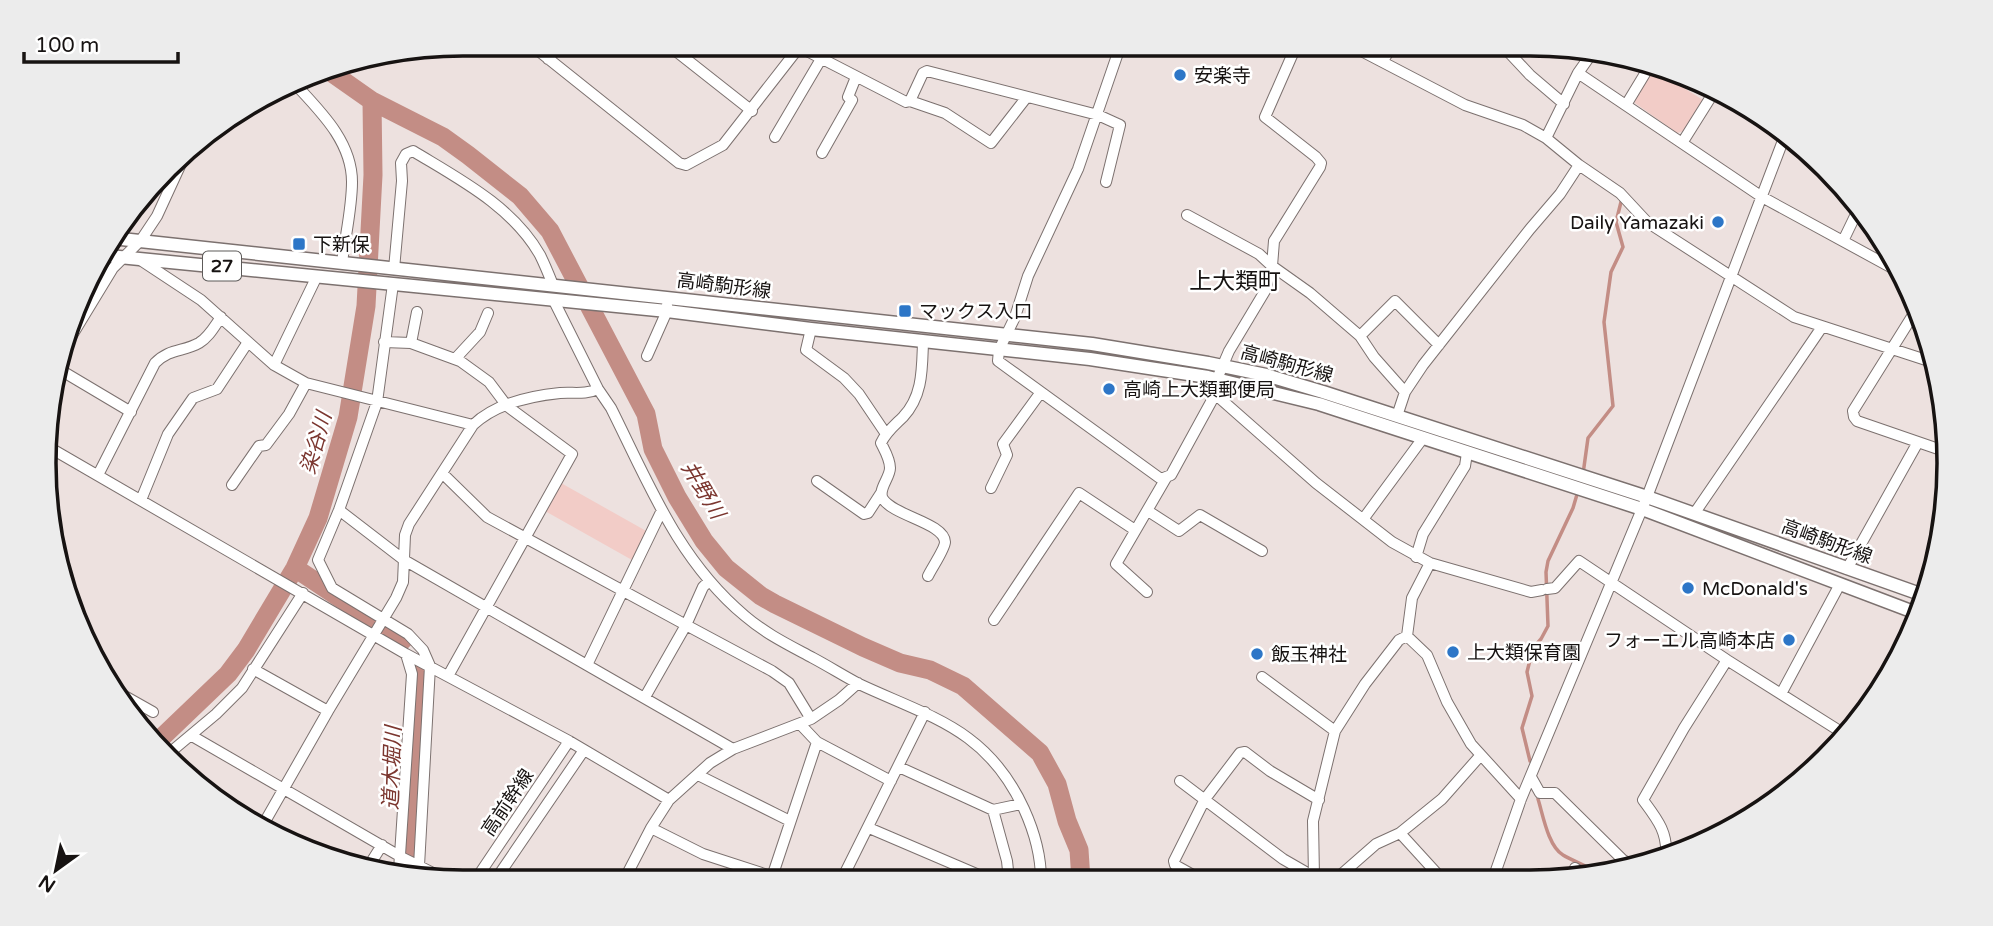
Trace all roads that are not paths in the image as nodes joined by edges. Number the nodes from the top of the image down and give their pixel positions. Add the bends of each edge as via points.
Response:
1 (544, 56) edge
2 (550, 56) edge
3 (682, 56) edge
4 (793, 56) edge
5 (816, 56) edge
6 (1117, 56) edge
7 (1292, 56) edge
8 (1373, 56) edge
9 (1386, 56) edge
10 (1512, 56) edge
11 (548, 59) junction
12 (821, 59) junction
13 (1587, 60) edge
14 (1383, 61) junction
15 (1578, 73) junction
16 (1645, 73) edge
17 (856, 77) junction
18 (301, 90) edge
19 (1026, 98) junction
20 (1710, 98) edge
21 (910, 102) junction
22 (1564, 104) junction
23 (1626, 105) junction
24 (752, 111) junction
25 (1098, 115) junction
26 (775, 137) dead end
27 (1546, 138) junction
28 (1682, 143) junction
29 (1782, 143) edge
30 (822, 153) dead end
31 (1579, 166) junction
32 (176, 174) edge
33 (1106, 182) dead end
34 (1762, 197) junction
35 (1187, 215) dead end
36 (1854, 217) edge
37 (124, 239) edge
38 (141, 240) junction
39 (1843, 241) junction
40 (113, 257) edge
41 (125, 258) junction
42 (140, 259) junction
43 (1884, 263) edge
44 (344, 264) junction
45 (1272, 266) junction
46 (391, 268) junction
47 (317, 276) junction
48 (1732, 276) junction
49 (391, 284) junction
50 (556, 286) junction
51 (560, 301) junction
52 (668, 304) junction
53 (416, 312) dead end
54 (488, 313) dead end
55 (84, 316) edge
56 (221, 317) junction
57 (1910, 319) edge
58 (1822, 327) junction
59 (811, 329) junction
60 (1360, 336) junction
61 (1007, 337) junction
62 (248, 342) junction
63 (384, 342) junction
64 (923, 342) junction
65 (411, 343) junction
66 (1439, 345) junction
67 (1893, 348) junction
68 (999, 350) junction
69 (648, 356) dead end
70 (455, 359) junction
71 (1923, 359) edge
72 (274, 365) junction
73 (1224, 366) junction
74 (66, 374) edge
75 (1217, 379) junction
76 (306, 383) junction
77 (598, 389) junction
78 (1041, 392) junction
79 (1405, 392) junction
80 (1215, 394) junction
81 (374, 401) junction
82 (507, 406) junction
83 (131, 412) junction
84 (1397, 416) junction
85 (473, 425) junction
86 (886, 434) junction
87 (1423, 438) junction
88 (1917, 442) junction
89 (1936, 448) edge
90 (56, 452) edge
91 (1467, 453) junction
92 (442, 473) junction
93 (98, 475) junction
94 (1166, 478) junction
95 (817, 481) dead end
96 (232, 485) dead end
97 (991, 488) dead end
98 (881, 493) junction
99 (141, 500) junction
100 (1645, 503) junction
101 (339, 510) junction
102 (662, 510) junction
103 (1148, 511) junction
104 (1694, 514) junction
105 (1364, 518) junction
106 (1135, 530) junction
107 (525, 538) junction
108 (1262, 551) dead end
109 (1416, 557) junction
110 (404, 560) junction
111 (1430, 564) junction
112 (1847, 569) junction
113 (928, 576) dead end
114 (709, 581) junction
115 (1613, 583) junction
116 (1840, 584) junction
117 (624, 591) junction
118 (301, 592) junction
119 (1147, 592) dead end
120 (1915, 592) edge
121 (486, 608) junction
122 (1909, 610) edge
123 (995, 620) dead end
124 (686, 625) junction
125 (379, 626) junction
126 (1407, 636) junction
127 (406, 653) junction
128 (1727, 660) junction
129 (587, 665) junction
130 (430, 666) junction
131 (253, 669) junction
132 (448, 676) junction
133 (1262, 677) dead end
134 (858, 683) junction
135 (1781, 694) junction
136 (645, 697) junction
137 (133, 701) edge
138 (328, 711) junction
139 (153, 712) dead end
140 (926, 712) junction
141 (811, 719) junction
142 (800, 724) junction
143 (1837, 729) edge
144 (1335, 732) junction
145 (192, 736) junction
146 (569, 741) junction
147 (817, 742) junction
148 (733, 749) junction
149 (174, 750) edge
150 (584, 750) junction
151 (1480, 756) junction
152 (899, 767) junction
153 (698, 775) junction
154 (1531, 777) junction
155 (891, 781) junction
156 (1180, 781) dead end
157 (284, 790) junction
158 (1205, 799) junction
159 (1521, 799) junction
160 (669, 800) junction
161 (1319, 800) junction
162 (1021, 804) junction
163 (993, 810) junction
164 (267, 819) edge
165 (790, 821) junction
166 (651, 828) junction
167 (869, 828) junction
168 (1399, 833) junction
169 (382, 845) junction
170 (1667, 846) edge
171 (402, 858) junction
172 (373, 859) edge
173 (1622, 859) edge
174 (400, 865) edge
175 (418, 866) junction
176 (422, 868) edge
177 (482, 870) edge
178 (502, 870) edge
179 (629, 870) edge
180 (751, 870) edge
181 (774, 870) edge
182 (847, 870) edge
183 (967, 870) edge
184 (1008, 870) edge
185 (1040, 870) edge
186 (1184, 870) edge
187 (1303, 870) edge
188 (1316, 870) edge
189 (1349, 870) edge
190 (1434, 870) edge
191 (1496, 870) edge

1 - 11 street
2 - 11 street
3 - 24 street
4 - 24 street
5 - 12 street
6 - 25 street
7 - 45 street via 1265,117 1321,163 1274,241
8 - 14 street
9 - 14 street
10 - 22 street
11 - 24 street via 679,163 686,164 723,145
12 - 17 street
12 - 26 street
13 - 15 street
14 - 27 street via 1465,105
15 - 22 street
15 - 23 street
16 - 23 street
17 - 21 street
17 - 30 street via 848,97 852,100
18 - 44 street via 327,119 349,158 352,181
19 - 21 street via 927,71
19 - 21 street via 990,143 945,113
19 - 25 street
20 - 28 street
22 - 27 street
23 - 28 street
25 - 33 street via 1120,125
25 - 61 street via 1028,276
27 - 31 street
28 - 34 street
29 - 34 street
31 - 48 street via 1626,198 1647,222
31 - 66 street
32 - 38 street
34 - 39 street
34 - 48 street
35 - 45 street via 1259,254
36 - 39 street
37 - 38 main road, 27
38 - 41 street
38 - 44 main road, 27
39 - 43 street
40 - 41 main road, 27
41 - 42 main road, 27
41 - 55 street via 113,268
42 - 47 main road, 27
42 - 56 street
44 - 46 main road, 27
45 - 60 street
45 - 73 street via 1265,291
46 - 50 main road, 27
46 - 50 street via 401,163 413,151 455,175 516,224
47 - 49 main road, 27
47 - 72 street
48 - 58 street via 1794,317
48 - 100 street
49 - 51 main road, 27
49 - 63 street
50 - 52 main road, 高崎駒形線 / 27
51 - 52 main road, 高崎駒形線 / 27 via 617,307
51 - 77 street
52 - 59 main road, 高崎駒形線 / 27
52 - 61 main road, 高崎駒形線 / 27
52 - 69 street
53 - 65 street
54 - 70 street via 480,332
56 - 62 street
56 - 83 street via 197,345 164,354 155,363
57 - 67 street
58 - 67 street
58 - 104 street
59 - 64 main road, 高崎駒形線 / 27
59 - 86 street via 806,350 844,378
60 - 66 street via 1395,301
60 - 79 street
61 - 68 street
61 - 73 main road, 高崎駒形線 / 27 via 1150,352
62 - 72 street
62 - 99 street via 217,390 192,398 168,434
63 - 65 street
63 - 81 street
64 - 68 main road, 高崎駒形線 / 27
64 - 86 street via 919,393
65 - 70 street
66 - 79 street
67 - 71 street
67 - 88 street via 1853,411 1854,417
68 - 75 main road, 高崎駒形線 / 27
68 - 78 street via 998,362
70 - 82 street via 489,382
72 - 76 street
73 - 75 street
73 - 84 main road, 高崎駒形線 / 27
74 - 83 street
75 - 80 street
75 - 87 main road, 高崎駒形線 / 27 via 1319,404
76 - 81 street
76 - 96 street via 289,414
77 - 82 street via 528,398
77 - 102 street
78 - 94 street via 1152,474
78 - 97 street via 1003,444 1007,455
79 - 84 street
80 - 94 street
80 - 105 street via 1280,453
81 - 85 street
81 - 101 street
82 - 85 street
82 - 107 street via 572,454
83 - 93 street
84 - 100 main road, 高崎駒形線 / 27
85 - 92 street
86 - 98 street via 881,443 890,466
87 - 91 main road, 高崎駒形線 / 27
87 - 105 street
88 - 89 street
88 - 112 street
90 - 93 street
91 - 100 main road, 高崎駒形線 / 27
91 - 109 street via 1465,466 1423,534
92 - 107 street via 487,517
92 - 110 street via 408,524
93 - 99 street
94 - 103 street
95 - 98 street via 864,514
98 - 113 street via 898,512 942,535 943,548
99 - 118 street
100 - 104 main road, 高崎駒形線 / 27
100 - 115 street
100 - 116 main road, 高崎駒形線 / 27
101 - 110 street
101 - 125 street via 318,560 332,588
102 - 114 street
102 - 117 street
103 - 106 street
103 - 108 street via 1179,531 1200,515
104 - 112 main road, 高崎駒形線 / 27
105 - 109 street
106 - 119 street via 1116,565
106 - 123 street via 1079,493
107 - 117 street
107 - 121 street
109 - 111 street
110 - 121 street
110 - 125 street via 403,582
111 - 115 street via 1531,592 1555,588 1579,561
111 - 126 street via 1412,598
112 - 120 main road, 高崎駒形線 / 27
114 - 124 street
114 - 134 street via 766,633
115 - 128 street
115 - 154 street
116 - 122 main road, 高崎駒形線 / 27
116 - 135 street
117 - 124 street
117 - 129 street
118 - 125 street
118 - 131 street
121 - 129 street
121 - 132 street
124 - 136 street
124 - 141 street via 789,683
125 - 127 street
125 - 130 street via 408,634
125 - 138 street
126 - 144 street via 1372,675
126 - 151 street via 1427,655 1447,702
127 - 130 street
127 - 171 street via 412,674
128 - 135 street
128 - 170 street via 1643,800 1662,826
129 - 136 street
130 - 132 street
130 - 175 street
131 - 138 street
131 - 145 street via 242,688
132 - 146 street
133 - 144 street
134 - 140 street
134 - 141 street
135 - 143 street
136 - 148 street
137 - 139 street
138 - 157 street
140 - 152 street
140 - 162 street via 978,746 1005,775
141 - 142 street
142 - 147 street
142 - 148 street
144 - 161 street
145 - 149 street
145 - 157 street
146 - 150 street
146 - 177 street, 高前幹線
147 - 155 street
147 - 165 street
148 - 153 street
150 - 160 street
150 - 178 street, 高前幹線
151 - 159 street
151 - 168 street via 1442,799
152 - 155 street
152 - 163 street
153 - 160 street
153 - 165 street
154 - 159 street
154 - 173 street via 1540,793 1555,793
155 - 167 street
156 - 158 street
157 - 164 street
157 - 169 street
158 - 161 street via 1245,752
158 - 186 street via 1174,862
158 - 187 street
159 - 191 street
160 - 166 street
161 - 188 street via 1313,821
162 - 163 street
162 - 185 street via 1035,836
163 - 184 street
165 - 181 street
166 - 179 street
166 - 180 street via 703,854
167 - 182 street
167 - 183 street
168 - 189 street via 1377,844
168 - 190 street
169 - 171 street
169 - 172 street
171 - 174 street
171 - 175 street
175 - 176 street

